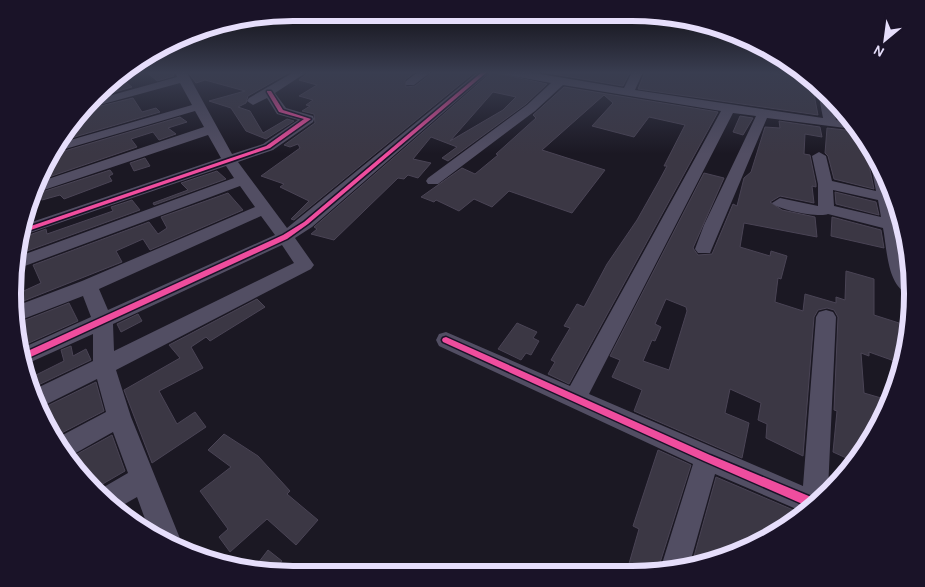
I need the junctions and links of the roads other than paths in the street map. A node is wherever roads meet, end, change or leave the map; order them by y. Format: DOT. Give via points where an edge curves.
graph roads {
  1 [pos="196,99"];
  2 [pos="274,99"];
  3 [pos="452,99"];
  4 [pos="537,99"];
  5 [pos="668,99"];
  6 [pos="826,103"];
  7 [pos="200,106"];
  8 [pos="729,109"];
  9 [pos="763,114"];
  10 [pos="830,123"];
  11 [pos="845,125"];
  12 [pos="212,129"];
  13 [pos="65,146"];
  14 [pos="819,156"];
  15 [pos="228,160"];
  16 [pos="243,180"];
  17 [pos="433,181"];
  18 [pos="825,184"];
  19 [pos="44,185"];
  20 [pos="882,186"];
  21 [pos="884,198"];
  22 [pos="780,203"];
  23 [pos="264,209"];
  24 [pos="826,209"];
  25 [pos="891,225"];
  26 [pos="29,228"];
  27 [pos="285,237"];
  28 [pos="704,249"];
  29 [pos="24,261"];
  30 [pos="903,281"];
  31 [pos="89,286"];
  32 [pos="22,312"];
  33 [pos="826,317"];
  34 [pos="103,322"];
  35 [pos="446,340"];
  36 [pos="28,355"];
  37 [pos="104,366"];
  38 [pos="42,397"];
  39 [pos="575,398"];
  40 [pos="119,417"];
  41 [pos="67,445"];
  42 [pos="707,458"];
  43 [pos="143,479"];
  44 [pos="815,494"];
  45 [pos="113,497"];
  46 [pos="807,501"];
  47 [pos="164,533"];
  48 [pos="676,562"];
  1 -- 7 [label="street"];
  2 -- 15 [label="street" via="281,111 308,119 268,147"];
  3 -- 27 [label="street" via="306,224"];
  4 -- 17 [label="street" via="531,108"];
  5 -- 8 [label="street"];
  6 -- 10 [label="street"];
  7 -- 12 [label="street"];
  7 -- 13 [label="street"];
  8 -- 9 [label="street"];
  8 -- 39 [label="street"];
  9 -- 10 [label="street"];
  9 -- 28 [label="street"];
  10 -- 11 [label="street"];
  12 -- 15 [label="street"];
  12 -- 19 [label="street"];
  14 -- 18 [label="street"];
  15 -- 16 [label="street"];
  15 -- 26 [label="street"];
  16 -- 23 [label="street"];
  16 -- 29 [label="street"];
  18 -- 21 [label="street"];
  18 -- 24 [label="street"];
  20 -- 21 [label="street"];
  21 -- 25 [label="street"];
  22 -- 24 [label="street" via="821,212"];
  23 -- 27 [label="street"];
  23 -- 31 [label="street"];
  24 -- 25 [label="street"];
  25 -- 30 [label="street"];
  27 -- 34 [label="street"];
  27 -- 37 [label="street" via="305,265"];
  31 -- 32 [label="street"];
  31 -- 34 [label="street"];
  33 -- 44 [label="street"];
  34 -- 36 [label="street"];
  34 -- 37 [label="street"];
  35 -- 39 [label="street"];
  37 -- 38 [label="street"];
  37 -- 40 [label="street"];
  39 -- 42 [label="street"];
  40 -- 41 [label="street"];
  40 -- 43 [label="street"];
  42 -- 46 [label="street"];
  42 -- 48 [label="street"];
  43 -- 45 [label="street"];
  43 -- 47 [label="street"];
}
